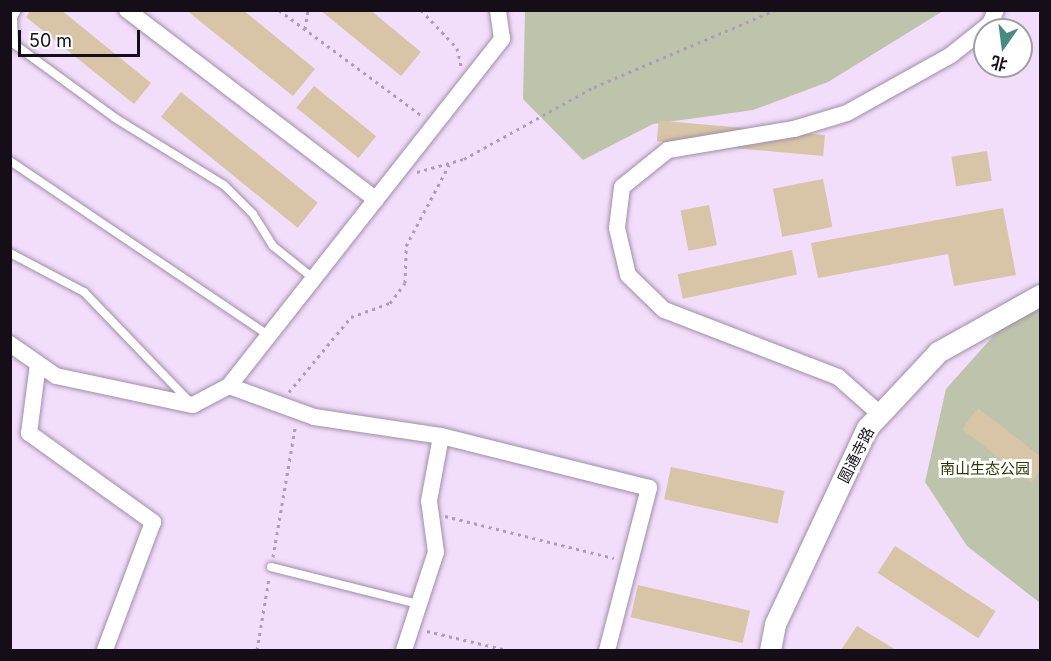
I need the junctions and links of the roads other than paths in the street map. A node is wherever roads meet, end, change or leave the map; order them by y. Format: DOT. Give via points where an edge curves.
graph roads {
  1 [pos="17,10"];
  2 [pos="127,10"];
  3 [pos="498,10"];
  4 [pos="996,10"];
  5 [pos="10,161"];
  6 [pos="376,200"];
  7 [pos="10,253"];
  8 [pos="314,279"];
  9 [pos="1041,295"];
  10 [pos="268,336"];
  11 [pos="10,344"];
  12 [pos="38,364"];
  13 [pos="229,386"];
  14 [pos="193,405"];
  15 [pos="880,414"];
  16 [pos="441,436"];
  17 [pos="271,567"];
  18 [pos="418,604"];
  19 [pos="105,651"];
  20 [pos="404,651"];
  21 [pos="607,651"];
  22 [pos="770,651"];
  1 -- 8 [label="lane" via="12,17 14,44 115,118 224,185 253,214 273,246"];
  2 -- 6 [label="street"];
  3 -- 6 [label="street" via="502,39"];
  4 -- 15 [label="street" via="990,24 951,55 847,113 794,129 668,150 622,187 617,228 628,274 664,310 838,377"];
  5 -- 10 [label="lane"];
  6 -- 8 [label="street"];
  7 -- 14 [label="lane" via="84,292"];
  8 -- 10 [label="street"];
  9 -- 15 [label="street, 圆通寺路" via="938,352"];
  10 -- 13 [label="street"];
  11 -- 12 [label="street"];
  12 -- 14 [label="street" via="56,376"];
  12 -- 19 [label="street" via="28,433 153,522"];
  13 -- 14 [label="street"];
  13 -- 16 [label="street" via="314,417"];
  15 -- 22 [label="street, 圆通寺路" via="867,428 775,624"];
  16 -- 18 [label="street" via="430,512 436,552"];
  16 -- 21 [label="street" via="649,488"];
  17 -- 18 [label="lane"];
  18 -- 20 [label="street"];
}
